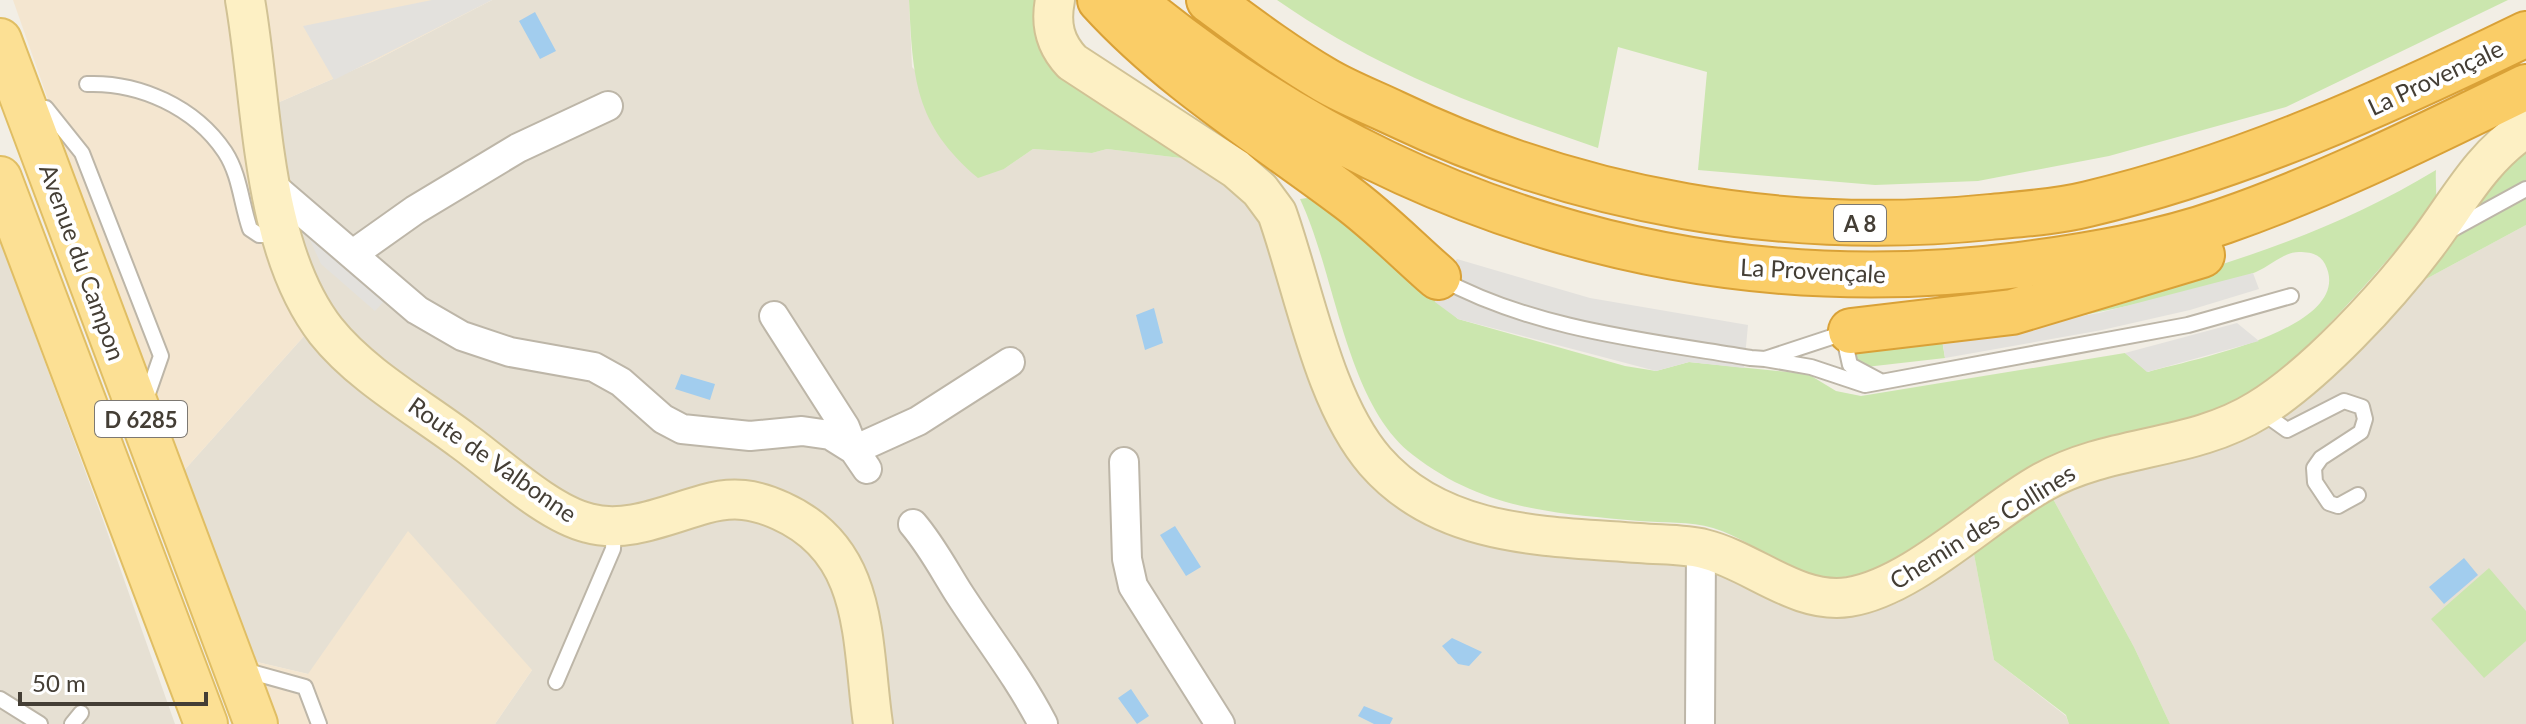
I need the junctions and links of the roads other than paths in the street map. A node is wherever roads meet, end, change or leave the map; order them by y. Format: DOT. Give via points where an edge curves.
graph roads {
  1 [pos="245,0"];
  2 [pos="1055,0"];
  3 [pos="1100,0"];
  4 [pos="1132,0"];
  5 [pos="1209,0"];
  6 [pos="2526,34"];
  7 [pos="0,40"];
  8 [pos="87,84"];
  9 [pos="2526,87"];
  10 [pos="608,106"];
  11 [pos="2526,128"];
  12 [pos="2403,147"];
  13 [pos="270,184"];
  14 [pos="4,188"];
  15 [pos="2526,189"];
  16 [pos="283,234"];
  17 [pos="2427,244"];
  18 [pos="353,254"];
  19 [pos="1438,277"];
  20 [pos="2291,296"];
  21 [pos="774,316"];
  22 [pos="1851,331"];
  23 [pos="1765,359"];
  24 [pos="1010,362"];
  25 [pos="1885,382"];
  26 [pos="2258,410"];
  27 [pos="860,459"];
  28 [pos="1124,462"];
  29 [pos="2358,495"];
  30 [pos="913,524"];
  31 [pos="614,526"];
  32 [pos="1701,548"];
  33 [pos="235,667"];
  34 [pos="556,682"];
  35 [pos="0,699"];
  36 [pos="40,724"];
  37 [pos="206,724"];
  38 [pos="256,724"];
  39 [pos="319,724"];
  40 [pos="873,724"];
  41 [pos="1043,724"];
  42 [pos="1220,724"];
  43 [pos="1700,724"];
  1 -- 13 [label="street, Route de Valbonne"];
  2 -- 32 [label="street, Chemin des Collines" via="1053,32 1072,62 1236,169 1277,213 1332,387 1353,429 1397,482 1419,498 1488,528"];
  3 -- 19 [label="highway" via="1179,75 1363,210"];
  4 -- 12 [label="highway, La Provençale / A 8" via="1188,47 1268,100 1430,185 1554,230 1746,269 1931,274 2084,257 2222,222"];
  5 -- 6 [label="highway, La Provençale / A 8" via="1327,81 1442,136 1643,200 1816,224 1937,223 2005,216 2083,205 2185,178 2292,142"];
  7 -- 33 [label="main road, Avenue du Campon / D 6285"];
  8 -- 16 [label="lane" via="127,85 195,119 225,152 250,229 259,235"];
  9 -- 12 [label="highway, La Provençale / A 8"];
  10 -- 18 [label="street" via="518,148"];
  11 -- 17 [label="street, Chemin des Collines" via="2474,175"];
  12 -- 22 [label="highway" via="2323,207 2221,249 2012,312"];
  13 -- 16 [label="street, Route de Valbonne"];
  13 -- 18 [label="street"];
  14 -- 37 [label="main road, Avenue du Campon / D 6285"];
  15 -- 17 [label="lane"];
  16 -- 31 [label="street, Route de Valbonne" via="309,306 343,348 557,509 586,523"];
  17 -- 26 [label="street, Chemin des Collines" via="2316,363"];
  18 -- 27 [label="street" via="437,324 510,352 594,367 621,382 671,425 750,436 776,431 830,435"];
  19 -- 23 [label="lane" via="1491,301 1576,325"];
  20 -- 25 [label="lane" via="2188,325"];
  21 -- 27 [label="street"];
  22 -- 23 [label="lane"];
  22 -- 25 [label="lane" via="1846,347 1850,365"];
  23 -- 25 [label="lane" via="1811,367 1849,382"];
  24 -- 27 [label="street"];
  26 -- 29 [label="lane" via="2287,430 2344,401 2362,407 2361,432 2314,468 2315,482 2329,503 2343,505"];
  26 -- 32 [label="street, Chemin des Collines" via="2216,431 2083,463 2043,482 1886,587 1864,594 1821,598"];
  28 -- 42 [label="street" via="1127,559 1133,586"];
  30 -- 41 [label="street" via="1012,667"];
  31 -- 34 [label="lane" via="613,549"];
  31 -- 40 [label="street, Route de Valbonne" via="729,498 765,503 817,531 841,559 855,595"];
  32 -- 43 [label="street"];
  33 -- 38 [label="main road, Avenue du Campon / D 6285"];
  33 -- 39 [label="lane" via="305,687"];
  35 -- 36 [label="lane"];
}
